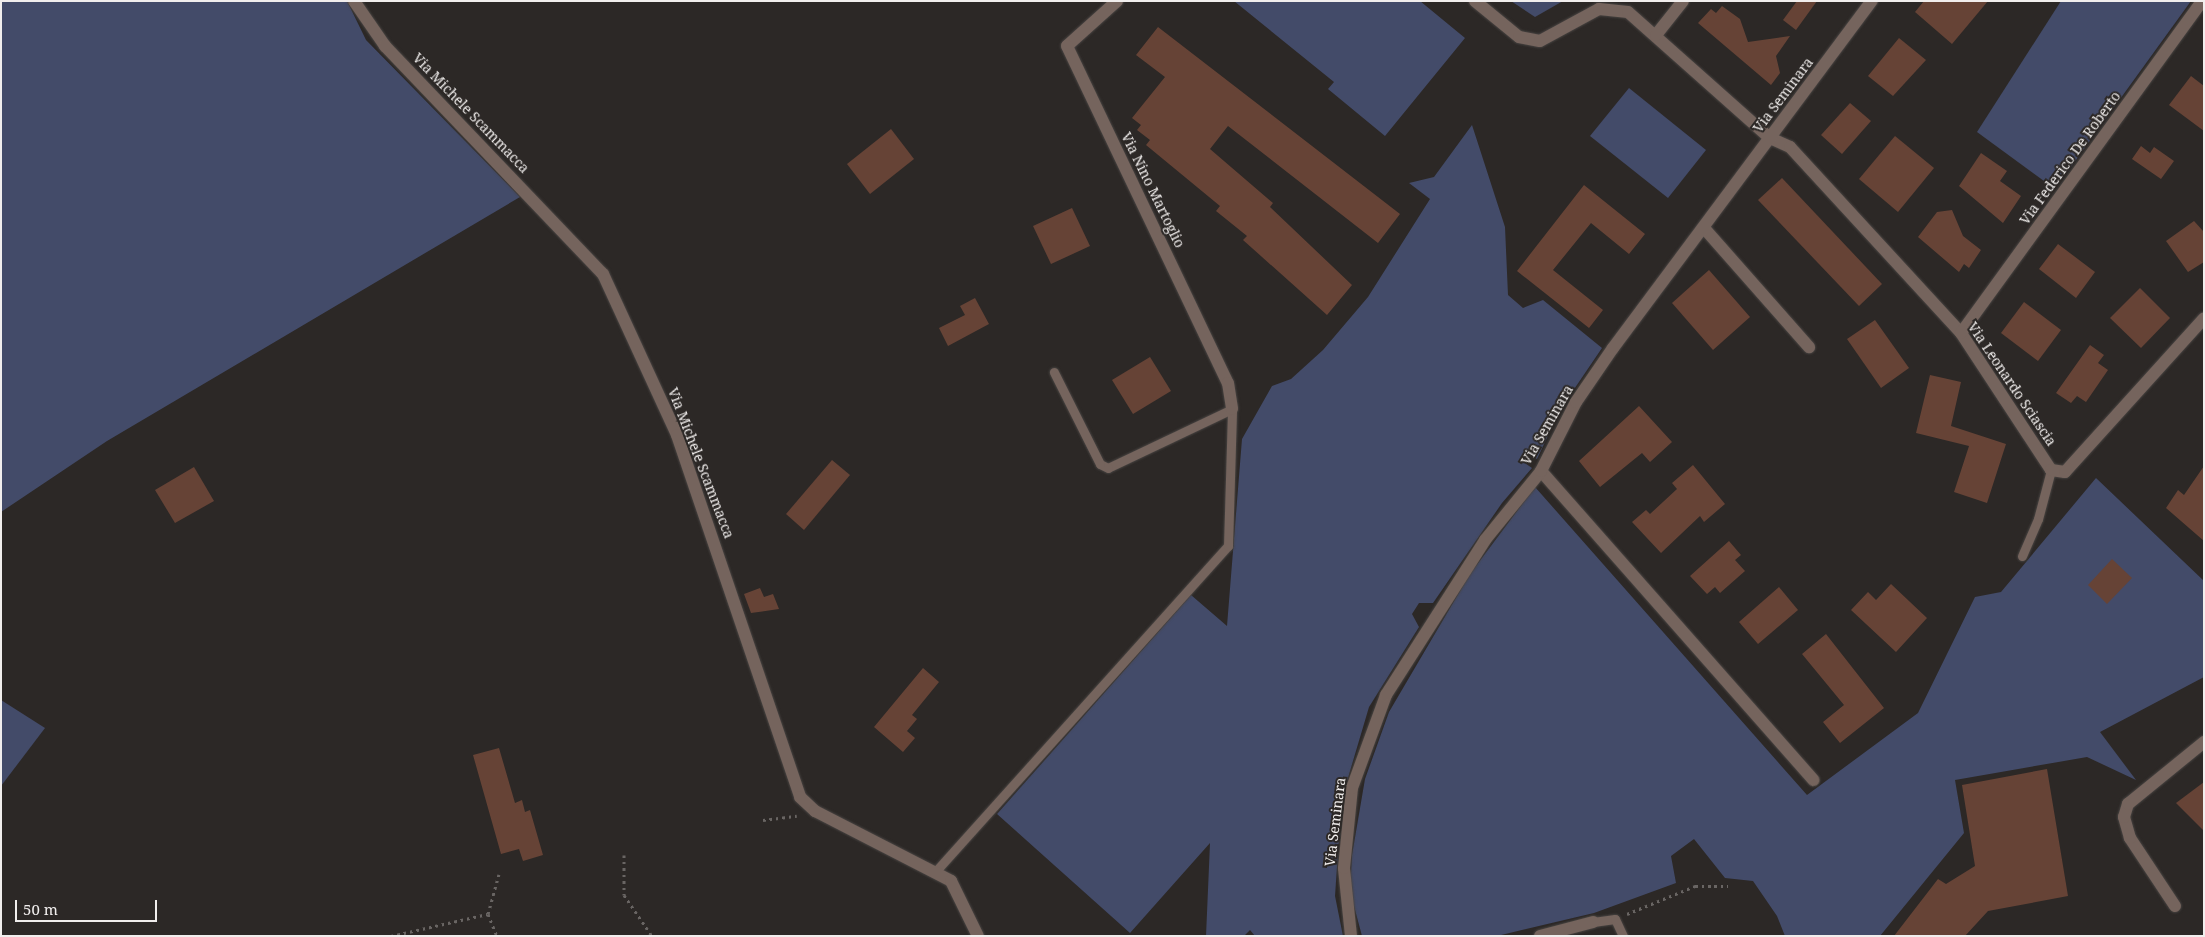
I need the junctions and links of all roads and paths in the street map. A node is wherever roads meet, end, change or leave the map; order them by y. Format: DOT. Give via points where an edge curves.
graph roads {
  1 [pos="354,1"];
  2 [pos="1117,1"];
  3 [pos="1475,1"];
  4 [pos="1683,1"];
  5 [pos="1872,1"];
  6 [pos="2202,1"];
  7 [pos="1656,35"];
  8 [pos="1770,138"];
  9 [pos="1704,228"];
  10 [pos="2204,318"];
  11 [pos="1961,333"];
  12 [pos="1809,347"];
  13 [pos="1054,372"];
  14 [pos="1232,410"];
  15 [pos="2050,470"];
  16 [pos="1541,471"];
  17 [pos="2022,556"];
  18 [pos="2204,742"];
  19 [pos="1813,780"];
  20 [pos="815,811"];
  21 [pos="763,820"];
  22 [pos="624,854"];
  23 [pos="936,871"];
  24 [pos="499,874"];
  25 [pos="1728,886"];
  26 [pos="2175,906"];
  27 [pos="488,914"];
  28 [pos="1615,919"];
  29 [pos="1593,922"];
  30 [pos="304,936"];
  31 [pos="314,936"];
  32 [pos="391,936"];
  33 [pos="497,936"];
  34 [pos="652,936"];
  35 [pos="978,936"];
  36 [pos="1351,936"];
  37 [pos="1540,936"];
  38 [pos="1623,936"];
  1 -- 20 [label="street, Via Michele Scammacca" via="385,46 603,274 677,435 793,778 800,797"];
  2 -- 14 [label="street, Via Nino Martoglio" via="1067,46 1228,383"];
  3 -- 7 [label="street, Via Leonardo Sciascia" via="1518,37 1540,41 1555,36 1586,14 1615,8 1628,12"];
  4 -- 7 [label="street"];
  5 -- 8 [label="street, Via Seminara"];
  6 -- 11 [label="street, Via Federico De Roberto"];
  7 -- 8 [label="street, Via Leonardo Sciascia"];
  8 -- 9 [label="street, Via Seminara"];
  8 -- 11 [label="street, Via Leonardo Sciascia" via="1790,147"];
  9 -- 12 [label="street"];
  9 -- 16 [label="street, Via Seminara" via="1587,386"];
  10 -- 15 [label="street" via="2066,472"];
  11 -- 15 [label="street, Via Leonardo Sciascia"];
  13 -- 14 [label="lane" via="1100,464 1108,468"];
  14 -- 23 [label="lane" via="1228,546"];
  15 -- 17 [label="lane" via="2038,519"];
  16 -- 19 [label="street"];
  16 -- 36 [label="street, Via Seminara" via="1485,540 1430,620 1386,695 1364,746 1352,788 1344,868"];
  18 -- 26 [label="street" via="2128,804 2124,817 2130,838"];
  20 -- 21 [label="path"];
  20 -- 23 [label="street, Via Michele Scammacca"];
  22 -- 34 [label="path" via="624,895"];
  23 -- 35 [label="street, Via Michele Scammacca" via="951,881"];
  24 -- 27 [label="path"];
  25 -- 28 [label="path" via="1695,886"];
  27 -- 32 [label="path"];
  27 -- 33 [label="path"];
  28 -- 29 [label="lane"];
  28 -- 38 [label="lane"];
  29 -- 37 [label="street"];
  30 -- 31 [label="path"];
}
